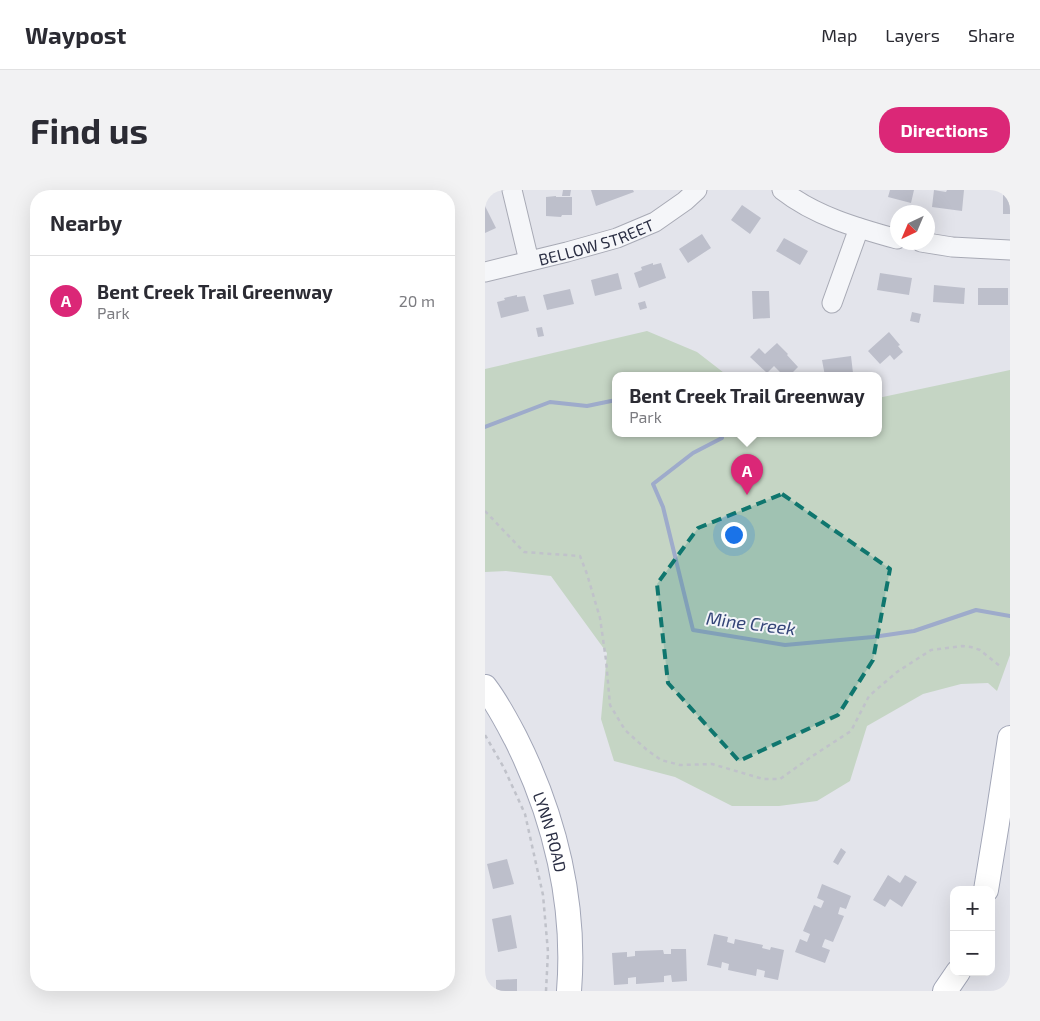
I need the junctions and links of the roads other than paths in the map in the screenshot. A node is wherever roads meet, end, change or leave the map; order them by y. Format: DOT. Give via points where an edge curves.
graph roads {
  1 [pos="512,190"];
  2 [pos="697,190"];
  3 [pos="782,190"];
  4 [pos="859,228"];
  5 [pos="890,237"];
  6 [pos="935,244"];
  7 [pos="1010,250"];
  8 [pos="529,261"];
  9 [pos="485,272"];
  10 [pos="832,304"];
  11 [pos="485,687"];
  12 [pos="1010,738"];
  13 [pos="987,886"];
  14 [pos="955,976"];
  15 [pos="569,991"];
  16 [pos="945,991"];
  1 -- 8 [label="street"];
  2 -- 8 [label="street, BELLOW STREET" via="655,222 617,238"];
  3 -- 4 [label="street" via="825,215"];
  4 -- 5 [label="street"];
  4 -- 10 [label="street"];
  6 -- 7 [label="street"];
  8 -- 9 [label="street, BELLOW STREET"];
  11 -- 15 [label="main road, LYNN ROAD" via="498,704 535,780 555,840 565,886 571,972"];
  12 -- 13 [label="main road"];
  14 -- 16 [label="main road"];
}
